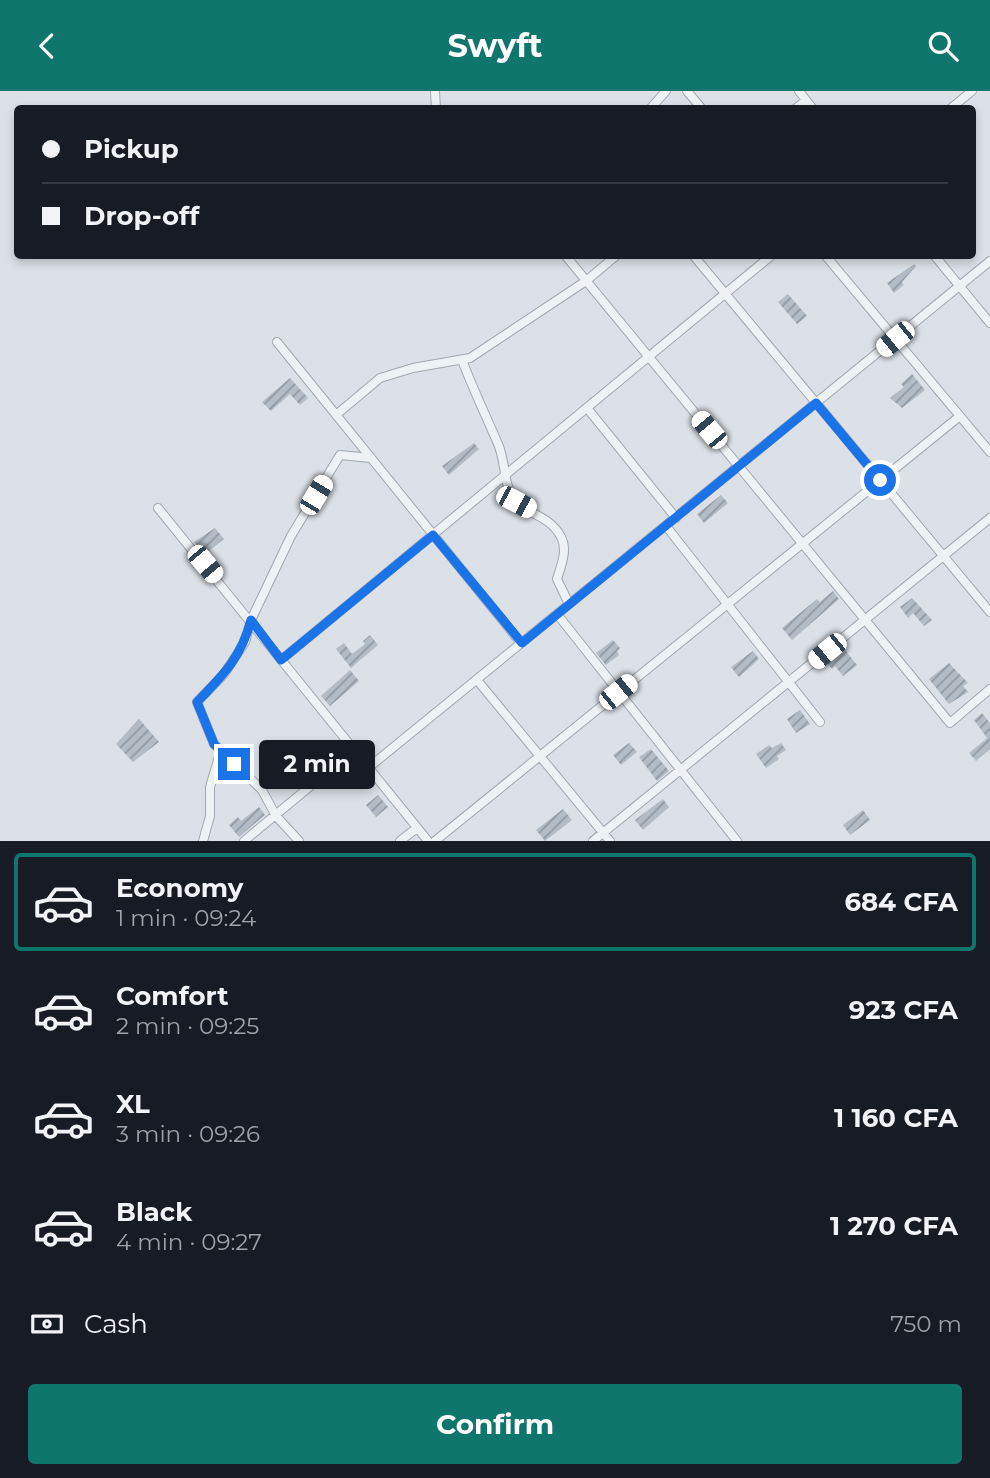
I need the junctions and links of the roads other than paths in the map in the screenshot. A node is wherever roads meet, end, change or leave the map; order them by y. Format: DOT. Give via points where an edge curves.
graph roads {
  1 [pos="666,91"];
  2 [pos="687,91"];
  3 [pos="799,91"];
  4 [pos="972,91"];
  5 [pos="806,100"];
  6 [pos="654,105"];
  7 [pos="699,105"];
  8 [pos="800,105"];
  9 [pos="810,105"];
  10 [pos="955,105"];
  11 [pos="568,259"];
  12 [pos="612,259"];
  13 [pos="696,259"];
  14 [pos="767,259"];
  15 [pos="828,259"];
  16 [pos="937,259"];
  17 [pos="990,261"];
  18 [pos="586,281"];
  19 [pos="960,286"];
  20 [pos="725,294"];
  21 [pos="990,323"];
  22 [pos="895,339"];
  23 [pos="277,342"];
  24 [pos="649,357"];
  25 [pos="462,360"];
  26 [pos="816,403"];
  27 [pos="586,408"];
  28 [pos="336,415"];
  29 [pos="960,416"];
  30 [pos="990,452"];
  31 [pos="371,458"];
  32 [pos="739,466"];
  33 [pos="505,475"];
  34 [pos="880,480"];
  35 [pos="158,508"];
  36 [pos="676,517"];
  37 [pos="990,517"];
  38 [pos="666,526"];
  39 [pos="433,535"];
  40 [pos="803,544"];
  41 [pos="943,556"];
  42 [pos="569,604"];
  43 [pos="727,604"];
  44 [pos="990,612"];
  45 [pos="557,614"];
  46 [pos="865,619"];
  47 [pos="251,620"];
  48 [pos="522,643"];
  49 [pos="281,660"];
  50 [pos="477,680"];
  51 [pos="789,682"];
  52 [pos="990,689"];
  53 [pos="618,692"];
  54 [pos="820,722"];
  55 [pos="221,750"];
  56 [pos="354,750"];
  57 [pos="540,756"];
  58 [pos="368,768"];
  59 [pos="680,770"];
  60 [pos="276,815"];
  61 [pos="417,828"];
  62 [pos="603,833"];
  63 [pos="203,841"];
  64 [pos="244,841"];
  65 [pos="299,841"];
  66 [pos="400,841"];
  67 [pos="428,841"];
  68 [pos="435,841"];
  69 [pos="593,841"];
  70 [pos="610,841"];
  71 [pos="737,841"];
  1 -- 6 [label="street"];
  2 -- 7 [label="street"];
  3 -- 5 [label="street"];
  4 -- 10 [label="street"];
  5 -- 8 [label="street"];
  5 -- 9 [label="street"];
  11 -- 18 [label="street"];
  12 -- 18 [label="street"];
  13 -- 20 [label="street"];
  14 -- 20 [label="street"];
  15 -- 22 [label="street"];
  16 -- 19 [label="street"];
  17 -- 19 [label="street"];
  18 -- 24 [label="street"];
  18 -- 25 [label="street"];
  19 -- 21 [label="street"];
  19 -- 22 [label="street"];
  20 -- 24 [label="street"];
  20 -- 26 [label="street"];
  22 -- 26 [label="street"];
  22 -- 29 [label="street"];
  23 -- 28 [label="street"];
  24 -- 27 [label="street"];
  24 -- 32 [label="street"];
  25 -- 28 [label="street" via="380,378"];
  25 -- 33 [label="street" via="499,446"];
  26 -- 32 [label="street"];
  26 -- 34 [label="street"];
  27 -- 33 [label="street"];
  27 -- 36 [label="street"];
  28 -- 31 [label="street"];
  29 -- 30 [label="street"];
  29 -- 34 [label="street"];
  31 -- 39 [label="street"];
  31 -- 47 [label="street" via="340,455 291,536"];
  32 -- 36 [label="street"];
  32 -- 40 [label="street"];
  33 -- 39 [label="street"];
  33 -- 42 [label="street" via="516,502 545,518 562,538 564,557 556,579"];
  34 -- 40 [label="street"];
  34 -- 41 [label="street"];
  35 -- 47 [label="street"];
  36 -- 38 [label="street"];
  37 -- 41 [label="street"];
  38 -- 42 [label="street"];
  38 -- 43 [label="street"];
  39 -- 48 [label="street"];
  39 -- 49 [label="street"];
  40 -- 43 [label="street"];
  40 -- 46 [label="street"];
  41 -- 44 [label="street"];
  41 -- 46 [label="street"];
  42 -- 45 [label="street"];
  43 -- 51 [label="street"];
  43 -- 53 [label="street"];
  45 -- 48 [label="street"];
  45 -- 53 [label="street"];
  46 -- 51 [label="street"];
  46 -- 52 [label="street" via="950,723"];
  47 -- 49 [label="street"];
  47 -- 55 [label="street" via="245,642 225,674 197,702 214,744"];
  48 -- 50 [label="street"];
  49 -- 56 [label="street"];
  50 -- 57 [label="street"];
  50 -- 58 [label="street"];
  51 -- 54 [label="street"];
  51 -- 59 [label="street"];
  53 -- 57 [label="street"];
  53 -- 59 [label="street"];
  55 -- 60 [label="street" via="262,790"];
  55 -- 63 [label="street" via="210,787 210,816"];
  56 -- 58 [label="street"];
  56 -- 60 [label="street"];
  57 -- 62 [label="street"];
  57 -- 68 [label="street"];
  58 -- 61 [label="street"];
  59 -- 62 [label="street"];
  59 -- 71 [label="street"];
  60 -- 64 [label="street"];
  60 -- 65 [label="street"];
  61 -- 66 [label="street"];
  61 -- 67 [label="street"];
  62 -- 69 [label="street"];
  62 -- 70 [label="street"];
}
